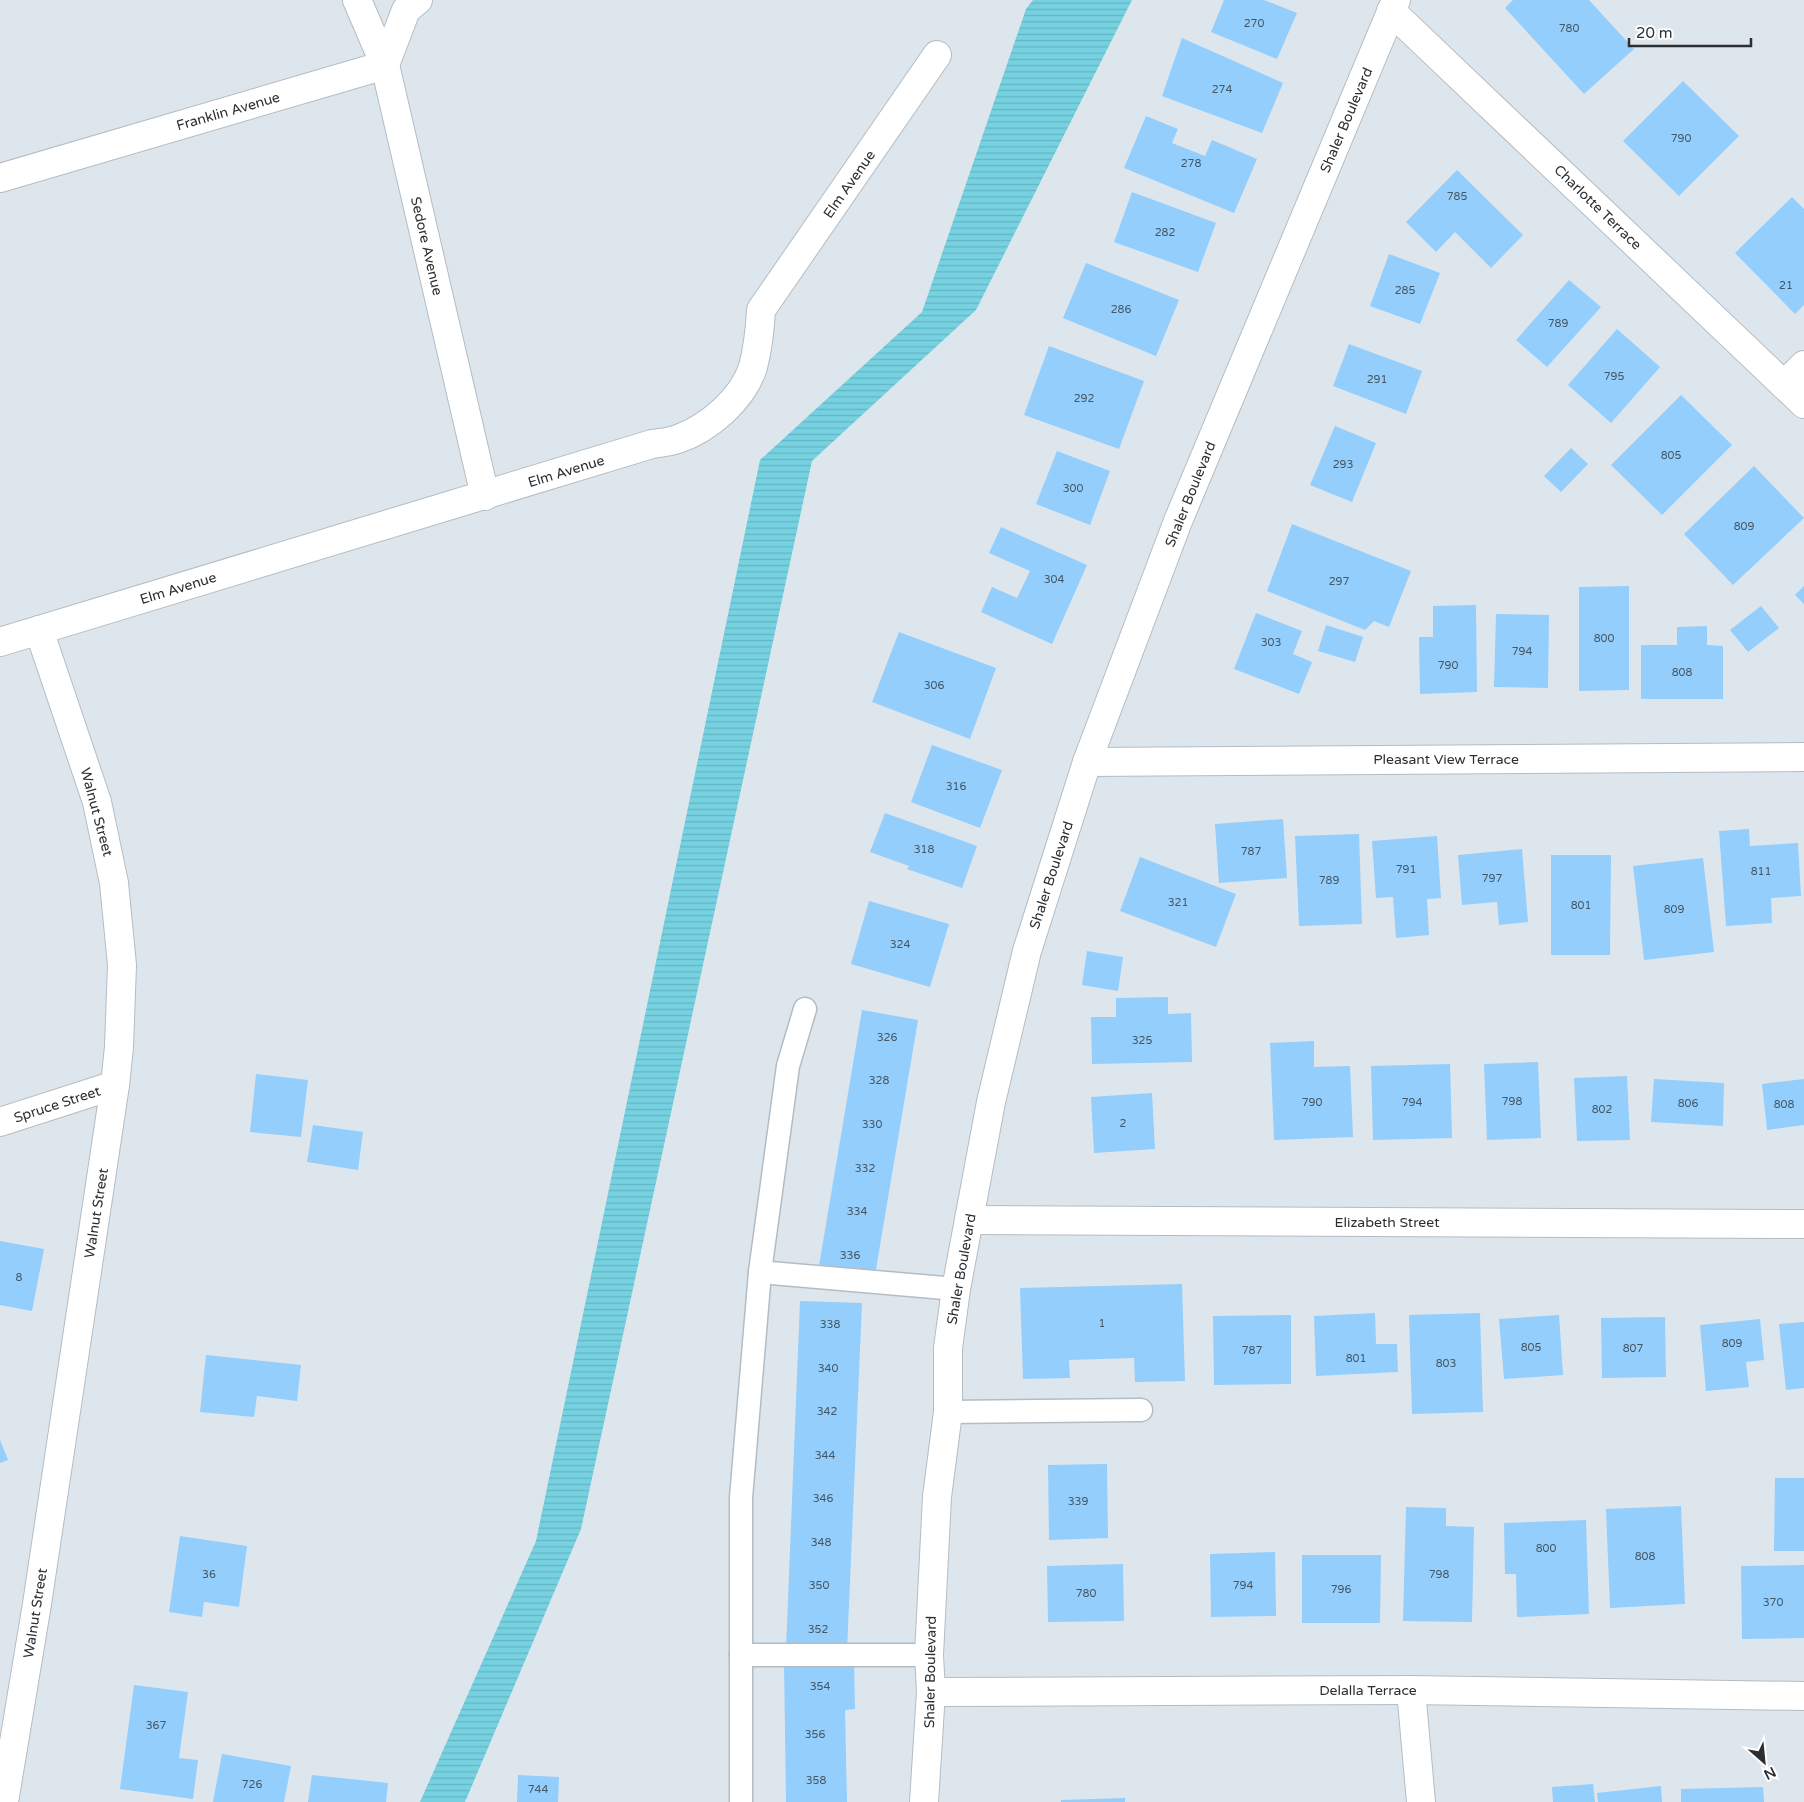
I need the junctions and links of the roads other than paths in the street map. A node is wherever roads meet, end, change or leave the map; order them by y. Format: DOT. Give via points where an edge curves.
graph roads {
  1 [pos="357,0"];
  2 [pos="418,0"];
  3 [pos="1394,6"];
  4 [pos="937,55"];
  5 [pos="385,65"];
  6 [pos="0,178"];
  7 [pos="1804,365"];
  8 [pos="1784,385"];
  9 [pos="1804,404"];
  10 [pos="485,496"];
  11 [pos="39,630"];
  12 [pos="0,642"];
  13 [pos="1804,757"];
  14 [pos="1087,762"];
  15 [pos="806,1009"];
  16 [pos="115,1085"];
  17 [pos="0,1122"];
  18 [pos="970,1220"];
  19 [pos="1804,1224"];
  20 [pos="760,1272"];
  21 [pos="956,1289"];
  22 [pos="1141,1410"];
  23 [pos="948,1412"];
  24 [pos="741,1655"];
  25 [pos="929,1655"];
  26 [pos="1411,1690"];
  27 [pos="931,1692"];
  28 [pos="1804,1696"];
  29 [pos="4,1802"];
  30 [pos="741,1802"];
  31 [pos="924,1802"];
  32 [pos="1421,1802"];
  1 -- 5 [label="street, Sedore Avenue"];
  2 -- 5 [label="street" via="406,10"];
  3 -- 8 [label="street, Charlotte Terrace"];
  3 -- 14 [label="street, Shaler Boulevard" via="1178,521"];
  4 -- 10 [label="street, Elm Avenue" via="762,310 752,369 737,396 711,423 677,440 652,444"];
  5 -- 6 [label="street, Franklin Avenue"];
  5 -- 10 [label="street, Sedore Avenue"];
  7 -- 8 [label="street"];
  8 -- 9 [label="street, Charlotte Terrace"];
  10 -- 11 [label="street, Elm Avenue"];
  11 -- 12 [label="street, Elm Avenue"];
  11 -- 16 [label="street, Walnut Street" via="97,802 114,883 122,965"];
  13 -- 14 [label="street, Pleasant View Terrace"];
  14 -- 18 [label="street, Shaler Boulevard" via="1027,952 991,1102"];
  15 -- 20 [label="lane" via="788,1066"];
  16 -- 17 [label="street, Spruce Street"];
  16 -- 29 [label="street, Walnut Street"];
  18 -- 19 [label="street, Elizabeth Street"];
  18 -- 21 [label="street, Shaler Boulevard"];
  20 -- 21 [label="lane"];
  20 -- 24 [label="lane" via="741,1498"];
  21 -- 23 [label="street, Shaler Boulevard" via="948,1348"];
  22 -- 23 [label="lane"];
  23 -- 25 [label="street, Shaler Boulevard" via="937,1497"];
  24 -- 25 [label="lane"];
  24 -- 30 [label="lane"];
  25 -- 27 [label="street, Shaler Boulevard"];
  26 -- 27 [label="street, Delalla Terrace"];
  26 -- 28 [label="street, Delalla Terrace"];
  26 -- 32 [label="street"];
  27 -- 31 [label="street, Shaler Boulevard"];
}
